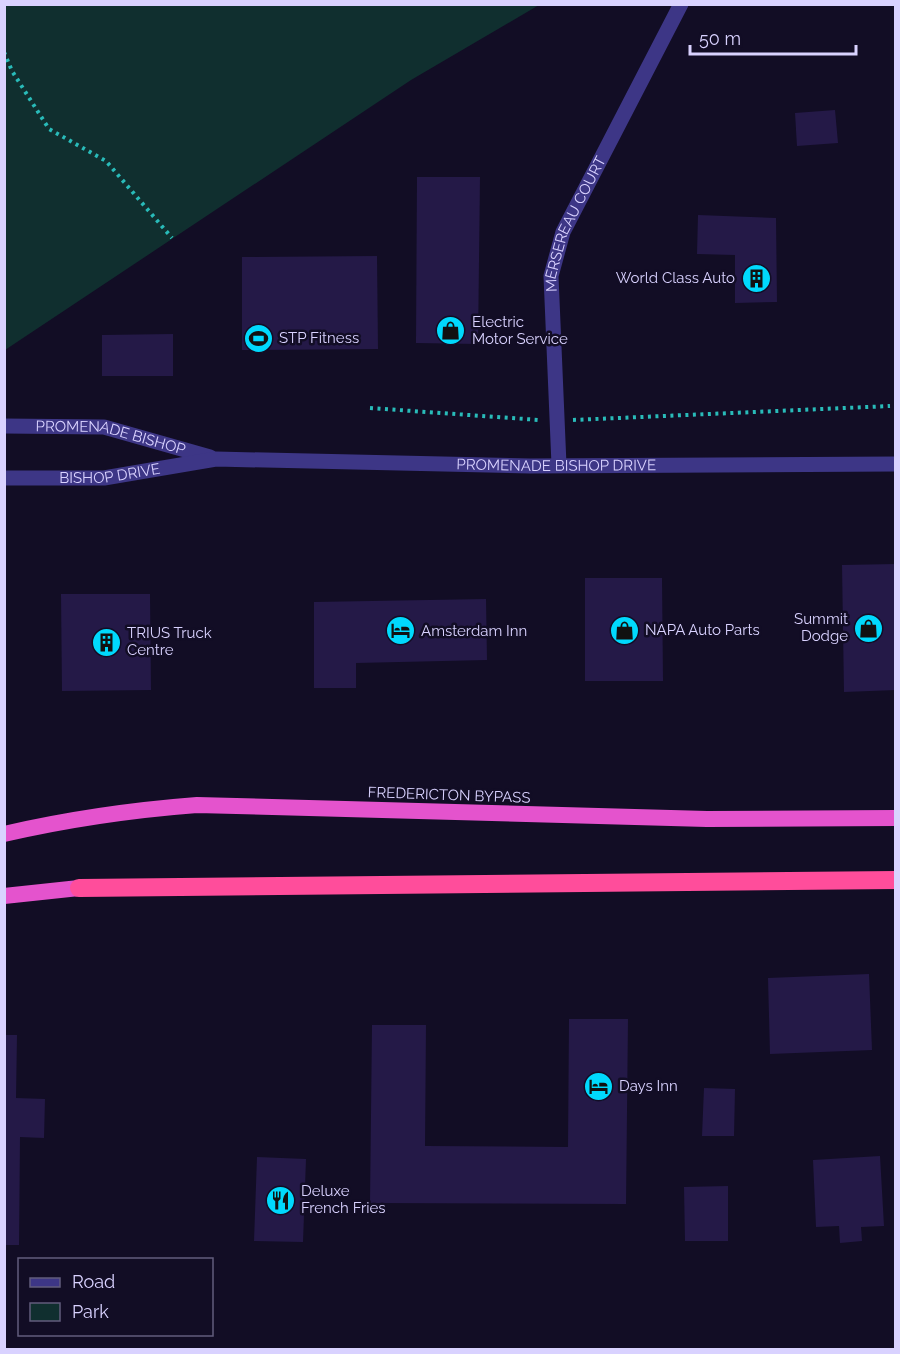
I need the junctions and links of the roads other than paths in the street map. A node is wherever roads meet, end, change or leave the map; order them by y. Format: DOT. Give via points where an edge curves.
graph roads {
  1 [pos="681,4"];
  2 [pos="4,426"];
  3 [pos="216,459"];
  4 [pos="896,464"];
  5 [pos="559,465"];
  6 [pos="4,478"];
  7 [pos="896,818"];
  8 [pos="4,834"];
  9 [pos="896,880"];
  10 [pos="79,888"];
  11 [pos="4,896"];
  1 -- 5 [label="street, MERSEREAU COURT" via="555,255 551,276"];
  2 -- 3 [label="street, PROMENADE BISHOP" via="104,427"];
  3 -- 5 [label="street, PROMENADE BISHOP DRIVE"];
  3 -- 6 [label="street, BISHOP DRIVE" via="104,478"];
  4 -- 5 [label="street, PROMENADE BISHOP DRIVE"];
  7 -- 8 [label="highway, FREDERICTON BYPASS" via="673,819 197,805 64,820"];
  9 -- 10 [label="highway"];
  10 -- 11 [label="highway"];
}
